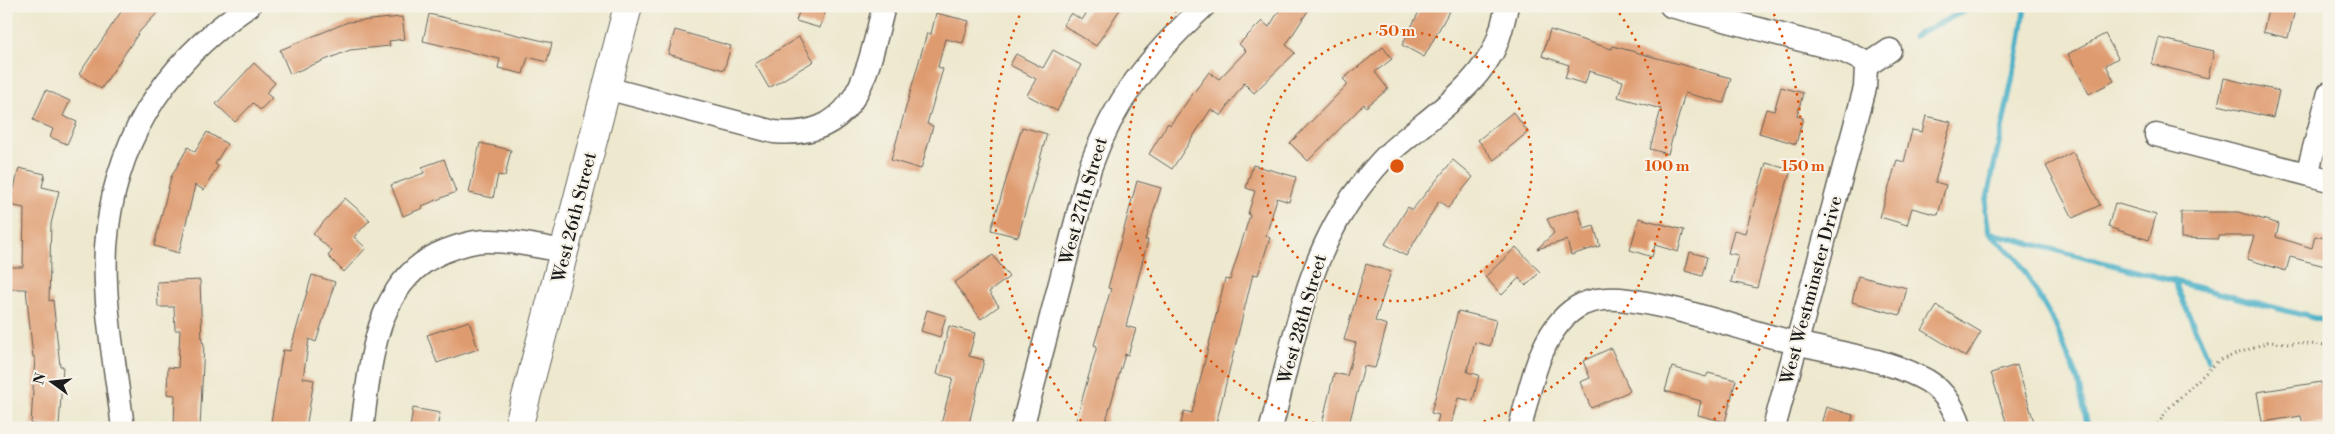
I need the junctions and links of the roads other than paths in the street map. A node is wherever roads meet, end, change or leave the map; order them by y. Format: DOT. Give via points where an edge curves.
graph roads {
  1 [pos="249,6"];
  2 [pos="628,6"];
  3 [pos="884,6"];
  4 [pos="1204,6"];
  5 [pos="1507,6"];
  6 [pos="1672,6"];
  7 [pos="1890,50"];
  8 [pos="1866,66"];
  9 [pos="606,88"];
  10 [pos="2329,93"];
  11 [pos="2156,135"];
  12 [pos="2306,174"];
  13 [pos="2329,180"];
  14 [pos="565,251"];
  15 [pos="1796,343"];
  16 [pos="123,428"];
  17 [pos="362,428"];
  18 [pos="518,428"];
  19 [pos="1022,428"];
  20 [pos="1271,428"];
  21 [pos="1520,428"];
  22 [pos="1774,428"];
  23 [pos="1961,428"];
  1 -- 16 [label="street" via="221,25 164,83 143,115 118,175 106,248 110,326"];
  2 -- 9 [label="main road, West 26th Street"];
  3 -- 9 [label="street" via="860,88 844,112 810,131 793,134 774,132"];
  4 -- 19 [label="street, West 27th Street" via="1151,59 1102,134 1090,168"];
  5 -- 20 [label="street, West 28th Street" via="1501,31 1485,64 1447,105 1388,154 1359,188 1337,222 1314,269"];
  6 -- 8 [label="street" via="1843,50 1862,60"];
  7 -- 8 [label="street"];
  8 -- 15 [label="street, West Westminster Drive" via="1865,88"];
  9 -- 14 [label="main road, West 26th Street"];
  10 -- 12 [label="street"];
  11 -- 12 [label="street"];
  12 -- 13 [label="street"];
  14 -- 17 [label="street" via="513,242 484,241 440,253 408,274 394,293 376,335"];
  14 -- 18 [label="main road, West 26th Street"];
  15 -- 21 [label="street" via="1644,302 1598,299 1571,313 1544,346"];
  15 -- 22 [label="street, West Westminster Drive"];
  15 -- 23 [label="street" via="1882,363 1920,377 1934,386 1955,408"];
}
